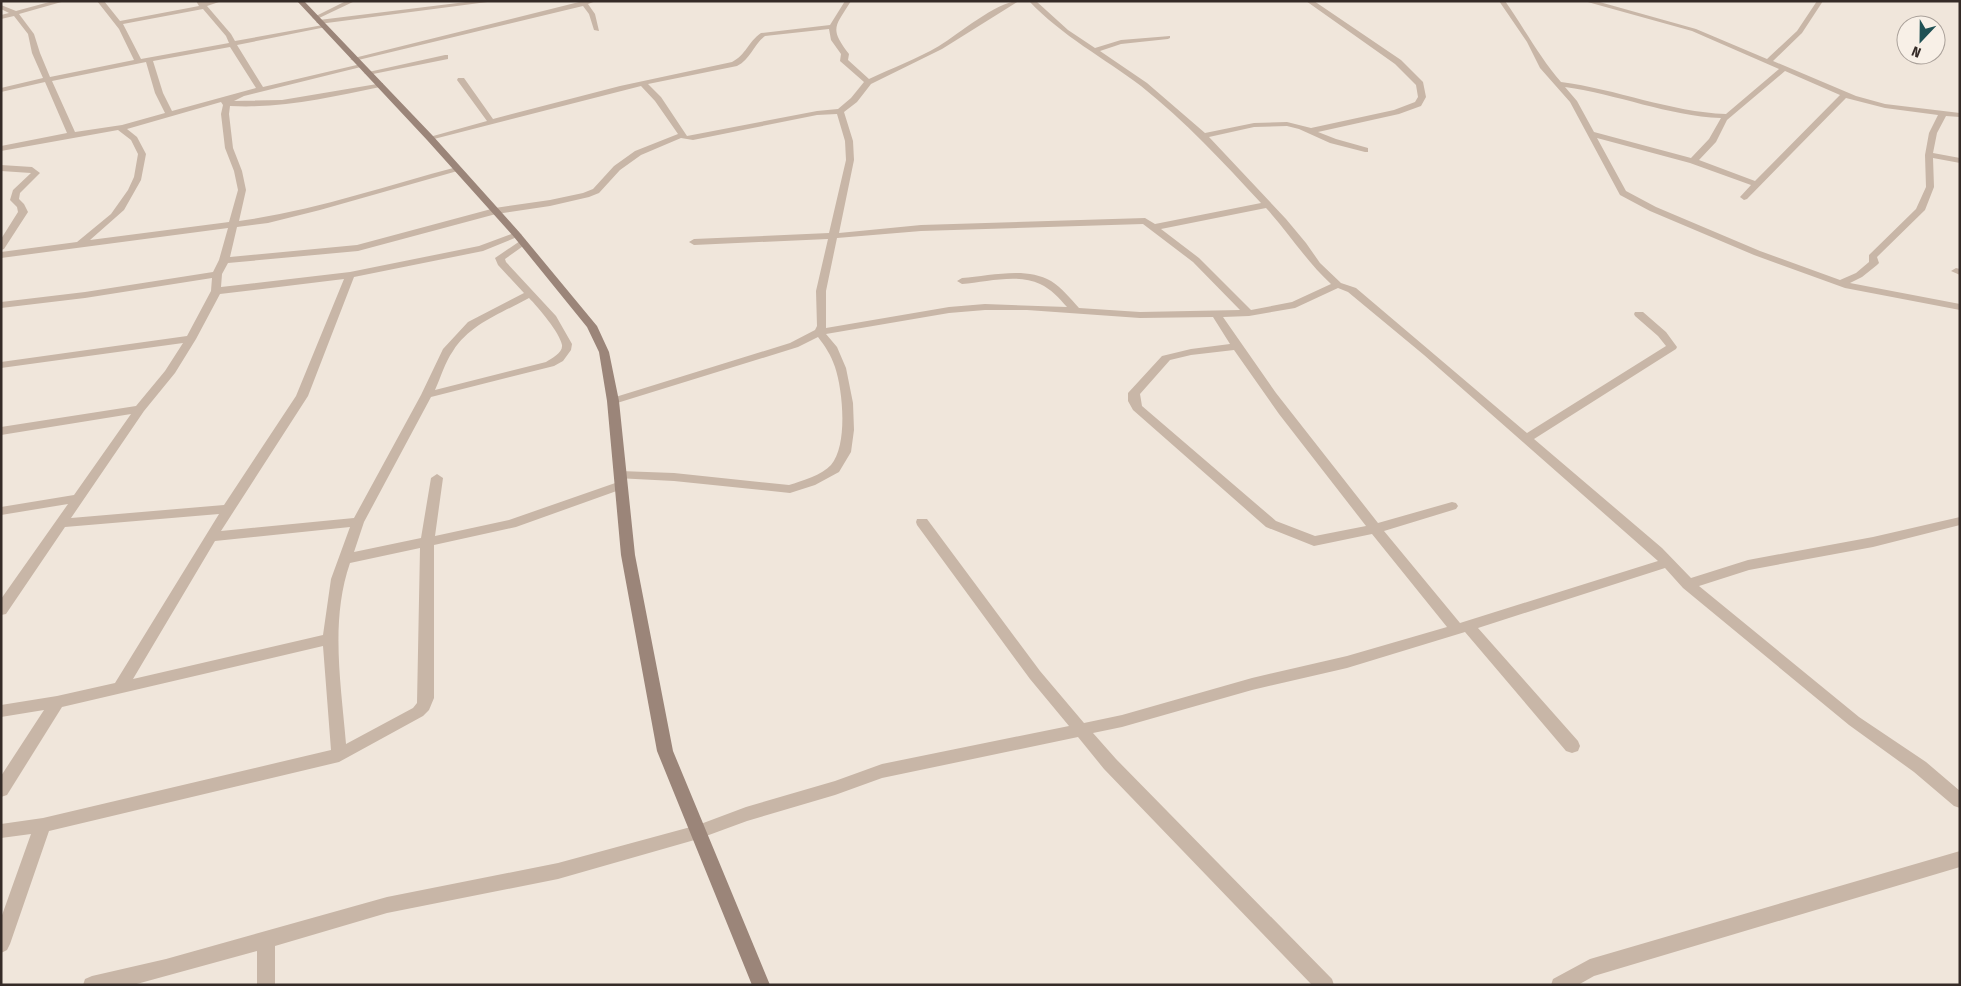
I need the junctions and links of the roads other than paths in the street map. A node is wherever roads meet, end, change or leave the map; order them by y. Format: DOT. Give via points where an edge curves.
graph roads {
  1 [pos="62,1"];
  2 [pos="100,1"];
  3 [pos="219,1"];
  4 [pos="300,1"];
  5 [pos="352,1"];
  6 [pos="492,1"];
  7 [pos="593,1"];
  8 [pos="848,1"];
  9 [pos="1016,1"];
  10 [pos="1032,1"];
  11 [pos="1308,1"];
  12 [pos="1502,1"];
  13 [pos="1587,1"];
  14 [pos="1820,1"];
  15 [pos="201,4"];
  16 [pos="584,4"];
  17 [pos="1,7"];
  18 [pos="15,13"];
  19 [pos="1,17"];
  20 [pos="319,22"];
  21 [pos="119,23"];
  22 [pos="833,27"];
  23 [pos="597,30"];
  24 [pos="1168,37"];
  25 [pos="234,45"];
  26 [pos="1095,51"];
  27 [pos="445,57"];
  28 [pos="149,59"];
  29 [pos="138,61"];
  30 [pos="1768,62"];
  31 [pos="361,66"];
  32 [pos="1783,69"];
  33 [pos="47,79"];
  34 [pos="461,80"];
  35 [pos="868,82"];
  36 [pos="643,83"];
  37 [pos="1558,84"];
  38 [pos="380,85"];
  39 [pos="1,90"];
  40 [pos="261,90"];
  41 [pos="1845,95"];
  42 [pos="237,96"];
  43 [pos="216,102"];
  44 [pos="227,104"];
  45 [pos="840,111"];
  46 [pos="1942,113"];
  47 [pos="169,114"];
  48 [pos="1960,115"];
  49 [pos="1727,116"];
  50 [pos="491,121"];
  51 [pos="122,127"];
  52 [pos="1310,131"];
  53 [pos="1592,134"];
  54 [pos="72,135"];
  55 [pos="682,135"];
  56 [pos="1203,136"];
  57 [pos="430,138"];
  58 [pos="1,149"];
  59 [pos="1365,150"];
  60 [pos="1929,155"];
  61 [pos="1693,160"];
  62 [pos="1960,161"];
  63 [pos="1,168"];
  64 [pos="458,170"];
  65 [pos="1756,184"];
  66 [pos="1744,196"];
  67 [pos="1268,205"];
  68 [pos="495,211"];
  69 [pos="232,225"];
  70 [pos="1156,227"];
  71 [pos="834,236"];
  72 [pos="520,238"];
  73 [pos="694,242"];
  74 [pos="79,244"];
  75 [pos="1,246"];
  76 [pos="1,255"];
  77 [pos="224,260"];
  78 [pos="218,274"];
  79 [pos="350,275"];
  80 [pos="962,281"];
  81 [pos="1841,283"];
  82 [pos="1337,285"];
  83 [pos="216,291"];
  84 [pos="530,294"];
  85 [pos="1,304"];
  86 [pos="1960,306"];
  87 [pos="1076,310"];
  88 [pos="1249,313"];
  89 [pos="1216,314"];
  90 [pos="1639,314"];
  91 [pos="819,332"];
  92 [pos="191,339"];
  93 [pos="1235,347"];
  94 [pos="1,364"];
  95 [pos="427,395"];
  96 [pos="613,401"];
  97 [pos="140,409"];
  98 [pos="1,431"];
  99 [pos="1527,438"];
  100 [pos="438,478"];
  101 [pos="620,480"];
  102 [pos="79,498"];
  103 [pos="1452,506"];
  104 [pos="228,509"];
  105 [pos="1,511"];
  106 [pos="1960,521"];
  107 [pos="62,522"];
  108 [pos="358,522"];
  109 [pos="922,522"];
  110 [pos="1374,528"];
  111 [pos="211,537"];
  112 [pos="427,543"];
  113 [pos="345,559"];
  114 [pos="1666,564"];
  115 [pos="1688,584"];
  116 [pos="4,604"];
  117 [pos="1463,628"];
  118 [pos="330,639"];
  119 [pos="121,686"];
  120 [pos="57,702"];
  121 [pos="1,711"];
  122 [pos="1082,730"];
  123 [pos="1572,746"];
  124 [pos="339,755"];
  125 [pos="1,790"];
  126 [pos="1960,800"];
  127 [pos="44,825"];
  128 [pos="1,831"];
  129 [pos="698,832"];
  130 [pos="1960,858"];
  131 [pos="266,940"];
  132 [pos="1,944"];
  133 [pos="92,985"];
  134 [pos="266,985"];
  135 [pos="761,985"];
  136 [pos="1325,985"];
  137 [pos="1560,985"];
  1 -- 18 [label="street"];
  2 -- 21 [label="street"];
  3 -- 15 [label="street"];
  4 -- 20 [label="main road"];
  5 -- 20 [label="street"];
  6 -- 20 [label="street"];
  7 -- 16 [label="street"];
  8 -- 22 [label="street"];
  9 -- 35 [label="street" via="940,48"];
  10 -- 26 [label="street"];
  11 -- 52 [label="street" via="1398,62 1420,84 1422,97 1418,104 1396,112"];
  12 -- 37 [label="street"];
  13 -- 30 [label="street" via="1676,24"];
  14 -- 30 [label="street" via="1800,32"];
  15 -- 21 [label="street"];
  15 -- 25 [label="street"];
  16 -- 23 [label="street" via="592,14"];
  16 -- 31 [label="street"];
  17 -- 18 [label="street"];
  18 -- 19 [label="street"];
  18 -- 33 [label="street" via="31,34"];
  20 -- 25 [label="street"];
  20 -- 31 [label="main road"];
  21 -- 29 [label="street"];
  22 -- 35 [label="street" via="834,40 844,54 844,61"];
  22 -- 36 [label="street" via="763,34 743,60"];
  24 -- 26 [label="street" via="1123,42"];
  25 -- 28 [label="street"];
  25 -- 40 [label="street"];
  26 -- 56 [label="street" via="1144,85"];
  27 -- 31 [label="street"];
  28 -- 29 [label="street"];
  28 -- 47 [label="street"];
  29 -- 33 [label="street"];
  30 -- 32 [label="street"];
  31 -- 38 [label="main road"];
  31 -- 40 [label="street"];
  32 -- 41 [label="street"];
  32 -- 49 [label="street"];
  33 -- 39 [label="street"];
  33 -- 54 [label="street"];
  34 -- 50 [label="street"];
  35 -- 45 [label="street"];
  36 -- 50 [label="street"];
  36 -- 55 [label="street"];
  37 -- 49 [label="street" via="1590,88 1700,116"];
  37 -- 53 [label="street" via="1573,101"];
  38 -- 44 [label="street" via="258,105"];
  38 -- 57 [label="main road"];
  40 -- 42 [label="street"];
  41 -- 46 [label="street" via="1885,106"];
  41 -- 65 [label="street"];
  42 -- 43 [label="street"];
  42 -- 44 [label="street"];
  43 -- 44 [label="street"];
  43 -- 47 [label="street"];
  44 -- 69 [label="street" via="229,148 242,190"];
  45 -- 55 [label="street" via="693,138"];
  45 -- 71 [label="street" via="843,128 852,144"];
  46 -- 48 [label="street"];
  46 -- 60 [label="street" via="1932,133"];
  47 -- 51 [label="street"];
  49 -- 61 [label="street" via="1713,140"];
  50 -- 57 [label="street"];
  51 -- 54 [label="street"];
  51 -- 74 [label="street" via="142,154 138,178 117,215"];
  52 -- 56 [label="street" via="1295,125 1266,123"];
  52 -- 59 [label="street"];
  53 -- 61 [label="street"];
  53 -- 81 [label="street" via="1622,193 1757,253"];
  54 -- 58 [label="street"];
  55 -- 68 [label="street" via="638,153 617,168 596,191 550,203"];
  56 -- 67 [label="street"];
  57 -- 64 [label="main road"];
  60 -- 62 [label="street"];
  60 -- 81 [label="street" via="1930,188 1920,210 1872,257 1874,263"];
  61 -- 65 [label="street"];
  63 -- 75 [label="street" via="36,173 16,192 14,200 23,212"];
  64 -- 68 [label="main road"];
  64 -- 69 [label="street" via="317,208"];
  65 -- 66 [label="street"];
  67 -- 70 [label="street" via="1249,206"];
  67 -- 82 [label="street" via="1316,265"];
  68 -- 72 [label="main road"];
  68 -- 77 [label="street" via="358,248"];
  69 -- 74 [label="street"];
  69 -- 77 [label="street"];
  70 -- 71 [label="street" via="1145,220 1135,220 921,228"];
  70 -- 88 [label="street" via="1196,260"];
  71 -- 73 [label="street"];
  71 -- 91 [label="street" via="821,291 822,326"];
  72 -- 79 [label="street"];
  72 -- 84 [label="street" via="500,258"];
  72 -- 96 [label="main road" via="592,326 604,352"];
  74 -- 76 [label="street"];
  77 -- 78 [label="street"];
  78 -- 83 [label="street"];
  78 -- 85 [label="street"];
  79 -- 83 [label="street"];
  79 -- 104 [label="street" via="302,396"];
  80 -- 87 [label="street" via="1037,279 1062,295"];
  81 -- 86 [label="street"];
  82 -- 88 [label="street" via="1295,305"];
  82 -- 99 [label="street" via="1346,286 1366,301"];
  83 -- 92 [label="street"];
  84 -- 95 [label="street" via="472,324 457,338"];
  84 -- 95 [label="street" via="552,318 566,344 566,350 559,359"];
  87 -- 89 [label="street" via="1140,315"];
  87 -- 91 [label="street" via="1027,307 949,310"];
  88 -- 89 [label="street"];
  89 -- 93 [label="street"];
  90 -- 99 [label="street" via="1672,347"];
  91 -- 96 [label="street" via="794,345"];
  91 -- 101 [label="street" via="832,347 841,368 847,404 845,452 836,469 790,489 674,477"];
  92 -- 94 [label="street"];
  92 -- 97 [label="street"];
  93 -- 110 [label="street"];
  93 -- 110 [label="street" via="1166,358 1134,393 1137,408 1272,524 1314,541"];
  95 -- 108 [label="street"];
  96 -- 101 [label="main road"];
  97 -- 98 [label="street"];
  97 -- 102 [label="street"];
  99 -- 114 [label="street" via="1657,551"];
  100 -- 112 [label="street"];
  101 -- 112 [label="street" via="511,524"];
  101 -- 129 [label="main road" via="628,555 665,751"];
  102 -- 105 [label="street"];
  102 -- 107 [label="street"];
  103 -- 110 [label="street"];
  104 -- 107 [label="street"];
  104 -- 111 [label="street"];
  106 -- 115 [label="street" via="1873,542 1748,565"];
  107 -- 116 [label="street"];
  108 -- 111 [label="street"];
  108 -- 113 [label="street"];
  109 -- 122 [label="street" via="1035,675"];
  110 -- 117 [label="street"];
  111 -- 119 [label="street"];
  112 -- 113 [label="street"];
  112 -- 124 [label="street" via="424,706"];
  113 -- 118 [label="street" via="338,579"];
  114 -- 115 [label="street"];
  114 -- 117 [label="street"];
  115 -- 126 [label="street" via="1840,709"];
  117 -- 122 [label="street" via="1347,662"];
  117 -- 123 [label="street" via="1524,689"];
  118 -- 119 [label="street"];
  118 -- 124 [label="street"];
  119 -- 120 [label="street"];
  120 -- 121 [label="street"];
  120 -- 125 [label="street"];
  122 -- 129 [label="street" via="882,771"];
  122 -- 136 [label="street" via="1110,764"];
  124 -- 127 [label="street"];
  127 -- 128 [label="street"];
  127 -- 132 [label="street"];
  129 -- 131 [label="street" via="558,871 387,905"];
  129 -- 135 [label="main road"];
  130 -- 137 [label="street" via="1590,968"];
  131 -- 133 [label="street"];
  131 -- 134 [label="street"];
}
